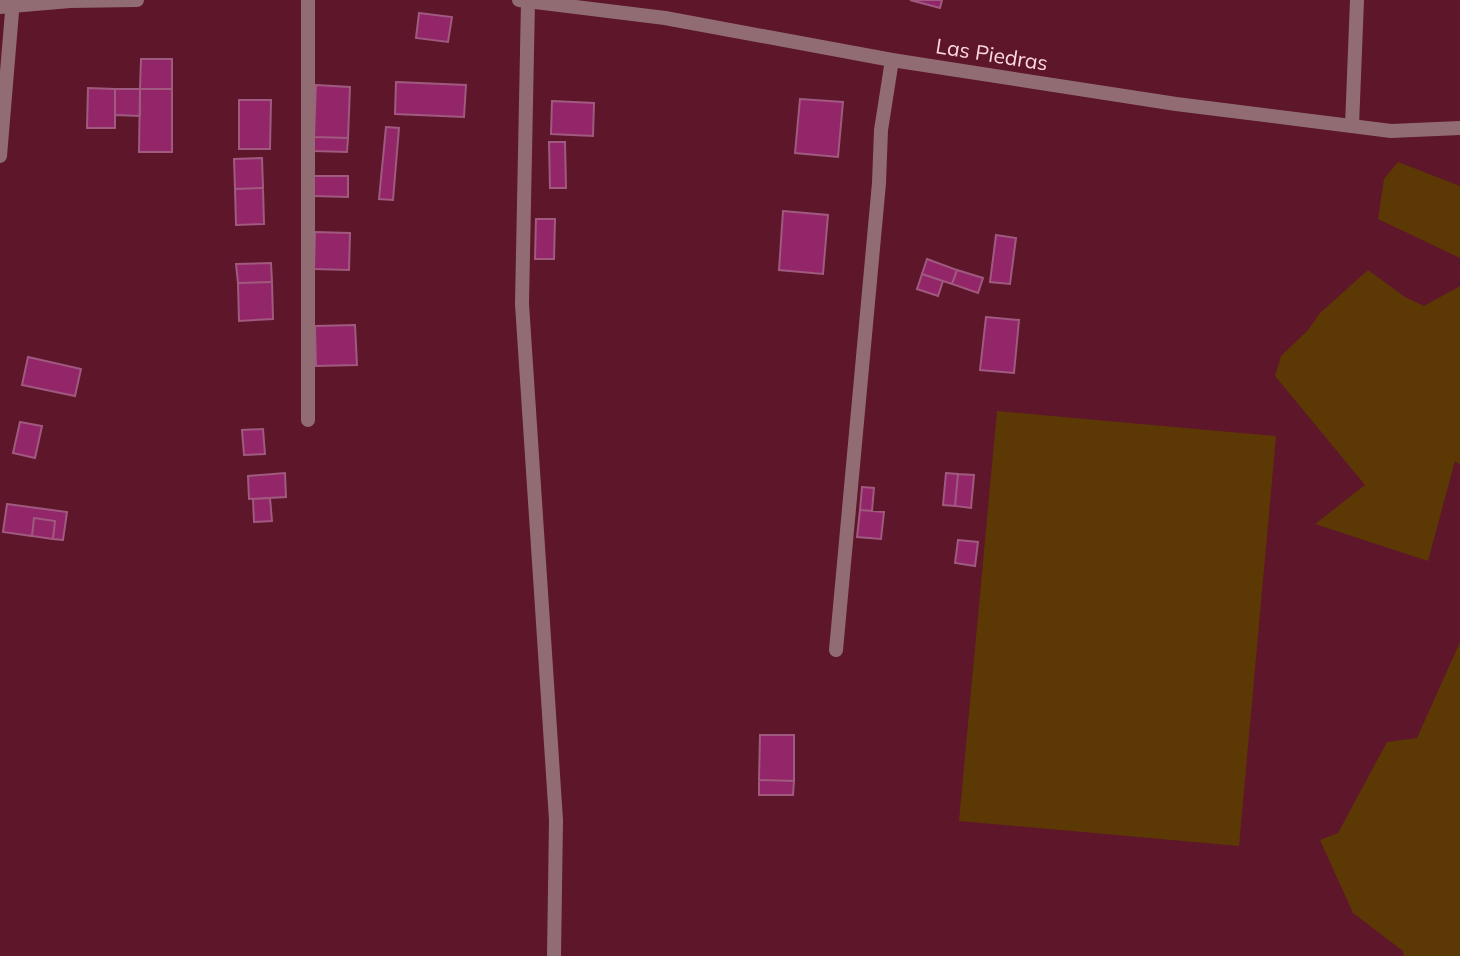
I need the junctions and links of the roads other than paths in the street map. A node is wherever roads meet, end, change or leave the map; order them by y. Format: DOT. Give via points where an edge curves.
graph roads {
  1 [pos="138,0"];
  2 [pos="308,0"];
  3 [pos="1357,0"];
  4 [pos="524,1"];
  5 [pos="9,4"];
  6 [pos="892,60"];
  7 [pos="1352,126"];
  8 [pos="1460,128"];
  9 [pos="0,156"];
  10 [pos="308,420"];
  11 [pos="836,650"];
  12 [pos="554,956"];
  1 -- 5 [label="street"];
  2 -- 10 [label="street"];
  3 -- 7 [label="street"];
  4 -- 6 [label="street, Las Piedras" via="665,18"];
  4 -- 12 [label="street" via="522,304 556,820"];
  5 -- 9 [label="street"];
  6 -- 7 [label="street, Las Piedras"];
  6 -- 11 [label="street" via="881,130"];
  7 -- 8 [label="street, Las Piedras" via="1391,131"];
}
